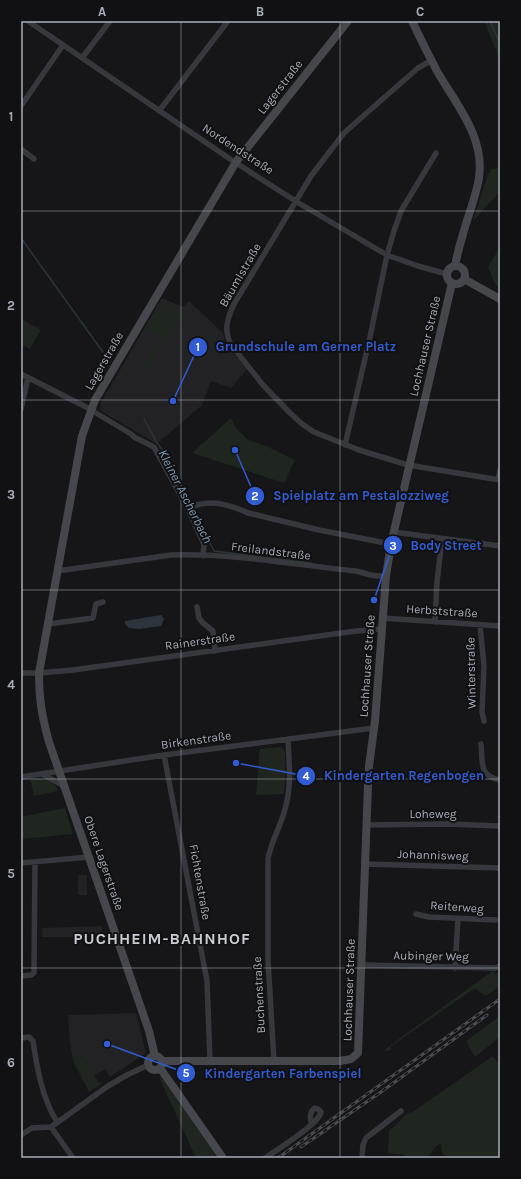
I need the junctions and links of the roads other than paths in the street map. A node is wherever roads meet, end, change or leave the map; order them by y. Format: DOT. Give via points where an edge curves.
graph roads {
  1 [pos="28,21"];
  2 [pos="110,21"];
  3 [pos="228,21"];
  4 [pos="348,21"];
  5 [pos="412,21"];
  6 [pos="63,45"];
  7 [pos="82,58"];
  8 [pos="432,60"];
  9 [pos="21,106"];
  10 [pos="159,111"];
  11 [pos="21,149"];
  12 [pos="436,153"];
  13 [pos="34,159"];
  14 [pos="236,162"];
  15 [pos="297,202"];
  16 [pos="387,255"];
  17 [pos="455,266"];
  18 [pos="448,274"];
  19 [pos="464,279"];
  20 [pos="452,283"];
  21 [pos="500,299"];
  22 [pos="21,374"];
  23 [pos="28,378"];
  24 [pos="21,409"];
  25 [pos="91,410"];
  26 [pos="345,444"];
  27 [pos="408,465"];
  28 [pos="500,470"];
  29 [pos="499,480"];
  30 [pos="191,507"];
  31 [pos="393,532"];
  32 [pos="442,539"];
  33 [pos="391,544"];
  34 [pos="500,546"];
  35 [pos="204,556"];
  36 [pos="57,572"];
  37 [pos="386,576"];
  38 [pos="103,602"];
  39 [pos="197,606"];
  40 [pos="382,618"];
  41 [pos="435,622"];
  42 [pos="48,624"];
  43 [pos="480,625"];
  44 [pos="500,626"];
  45 [pos="382,629"];
  46 [pos="215,651"];
  47 [pos="21,673"];
  48 [pos="39,673"];
  49 [pos="484,721"];
  50 [pos="374,728"];
  51 [pos="288,739"];
  52 [pos="481,744"];
  53 [pos="164,755"];
  54 [pos="59,771"];
  55 [pos="42,774"];
  56 [pos="21,777"];
  57 [pos="500,780"];
  58 [pos="64,787"];
  59 [pos="366,825"];
  60 [pos="500,826"];
  61 [pos="88,856"];
  62 [pos="35,862"];
  63 [pos="21,863"];
  64 [pos="365,864"];
  65 [pos="500,868"];
  66 [pos="416,914"];
  67 [pos="458,919"];
  68 [pos="496,920"];
  69 [pos="362,965"];
  70 [pos="500,966"];
  71 [pos="455,968"];
  72 [pos="21,976"];
  73 [pos="21,1038"];
  74 [pos="155,1056"];
  75 [pos="274,1060"];
  76 [pos="210,1061"];
  77 [pos="148,1065"];
  78 [pos="161,1065"];
  79 [pos="401,1111"];
  80 [pos="57,1122"];
  81 [pos="312,1124"];
  82 [pos="51,1127"];
  83 [pos="21,1135"];
  84 [pos="73,1158"];
  85 [pos="223,1158"];
  86 [pos="265,1158"];
  87 [pos="362,1158"];
  1 -- 6 [label="street, Nordendstraße"];
  2 -- 7 [label="street"];
  3 -- 10 [label="street"];
  4 -- 14 [label="street, Lagerstraße"];
  5 -- 8 [label="street"];
  6 -- 7 [label="street, Nordendstraße"];
  6 -- 9 [label="street"];
  7 -- 10 [label="street, Nordendstraße"];
  8 -- 15 [label="street, Bäumlstraße" via="418,68 344,133 311,176"];
  8 -- 17 [label="street" via="478,145 479,177"];
  10 -- 14 [label="street, Nordendstraße"];
  11 -- 13 [label="street"];
  12 -- 16 [label="street" via="401,211"];
  14 -- 15 [label="street, Nordendstraße"];
  14 -- 25 [label="street, Lagerstraße" via="130,339"];
  15 -- 16 [label="street, Nordendstraße"];
  15 -- 26 [label="street, Bäumlstraße" via="234,304 226,325 228,339 263,384 302,424 314,432"];
  16 -- 18 [label="street, Nordendstraße"];
  16 -- 26 [label="street"];
  17 -- 18 [label="street"];
  17 -- 19 [label="street" via="463,269"];
  18 -- 20 [label="street, Lochhauser Straße" via="448,279"];
  19 -- 20 [label="street, Lochhauser Straße" via="459,283"];
  19 -- 21 [label="street"];
  20 -- 27 [label="street, Lochhauser Straße"];
  22 -- 23 [label="street"];
  23 -- 24 [label="street"];
  23 -- 25 [label="street"];
  25 -- 30 [label="street" via="154,447"];
  25 -- 36 [label="street, Lagerstraße" via="82,436"];
  26 -- 27 [label="street, Bäumlstraße"];
  27 -- 29 [label="street, Bäumlstraße"];
  27 -- 31 [label="street, Lochhauser Straße"];
  28 -- 29 [label="street"];
  30 -- 33 [label="street" via="217,503 319,530"];
  30 -- 35 [label="street" via="204,544"];
  31 -- 32 [label="street"];
  31 -- 33 [label="street, Lochhauser Straße"];
  32 -- 34 [label="street"];
  32 -- 41 [label="street"];
  33 -- 37 [label="street, Lochhauser Straße"];
  35 -- 36 [label="street, Freilandstraße" via="171,556"];
  35 -- 37 [label="street, Freilandstraße" via="238,557"];
  36 -- 42 [label="street, Lagerstraße"];
  37 -- 40 [label="street, Lochhauser Straße"];
  38 -- 42 [label="street" via="96,604 93,618"];
  39 -- 46 [label="street" via="202,623 213,631"];
  40 -- 41 [label="street, Herbststraße"];
  40 -- 45 [label="street, Lochhauser Straße"];
  41 -- 43 [label="street, Herbststraße"];
  42 -- 48 [label="street, Lagerstraße"];
  43 -- 44 [label="street, Herbststraße"];
  43 -- 49 [label="street, Winterstraße" via="484,666"];
  45 -- 46 [label="street, Rainerstraße"];
  45 -- 50 [label="street, Lochhauser Straße"];
  46 -- 48 [label="street, Rainerstraße"];
  47 -- 48 [label="street, Rainerstraße"];
  48 -- 54 [label="street, Lagerstraße" via="42,719"];
  50 -- 51 [label="street, Birkenstraße"];
  50 -- 59 [label="street, Lochhauser Straße"];
  51 -- 53 [label="street, Birkenstraße"];
  51 -- 75 [label="street, Buchenstraße" via="289,790 268,859 268,960"];
  52 -- 57 [label="street" via="482,768 490,777"];
  53 -- 54 [label="street, Birkenstraße"];
  53 -- 76 [label="street, Fichtenstraße" via="207,981"];
  54 -- 55 [label="street, Birkenstraße"];
  54 -- 58 [label="street, Obere Lagerstraße"];
  55 -- 56 [label="street, Birkenstraße"];
  55 -- 58 [label="street"];
  58 -- 61 [label="street, Obere Lagerstraße"];
  59 -- 60 [label="street, Loheweg"];
  59 -- 64 [label="street, Lochhauser Straße"];
  61 -- 62 [label="street"];
  61 -- 74 [label="street, Obere Lagerstraße" via="149,1031"];
  62 -- 63 [label="street"];
  62 -- 72 [label="street" via="34,972"];
  64 -- 65 [label="street, Johannisweg"];
  64 -- 69 [label="street, Lochhauser Straße"];
  66 -- 67 [label="street, Reiterweg"];
  67 -- 68 [label="street, Reiterweg"];
  67 -- 71 [label="street"];
  69 -- 71 [label="street, Aubinger Weg"];
  69 -- 75 [label="street, Lochhauser Straße" via="358,1053 351,1059 340,1061"];
  70 -- 71 [label="street, Aubinger Weg"];
  73 -- 80 [label="street" via="29,1037 33,1041 39,1076"];
  74 -- 77 [label="street" via="149,1059"];
  74 -- 78 [label="street" via="159,1057"];
  75 -- 76 [label="street"];
  76 -- 78 [label="street"];
  77 -- 78 [label="street" via="153,1070"];
  77 -- 80 [label="street" via="108,1086"];
  78 -- 85 [label="street"];
  79 -- 87 [label="street" via="366,1138"];
  80 -- 82 [label="street"];
  81 -- 86 [label="street"];
  82 -- 83 [label="street" via="32,1128"];
  82 -- 84 [label="street"];
}
